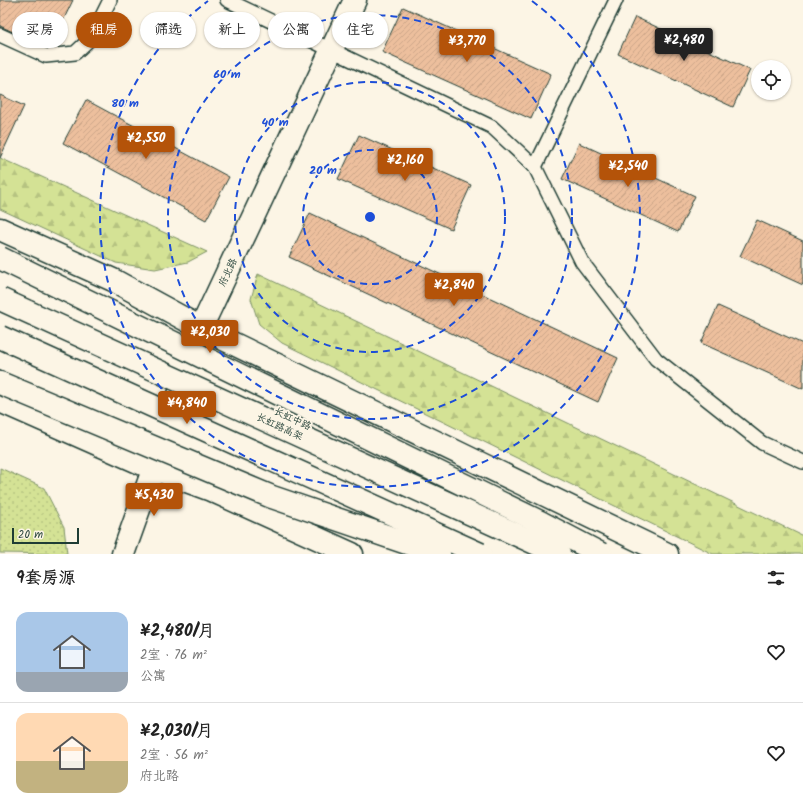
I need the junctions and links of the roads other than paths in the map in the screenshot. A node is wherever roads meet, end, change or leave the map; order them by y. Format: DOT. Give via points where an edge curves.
graph roads {
  1 [pos="110,0"];
  2 [pos="227,0"];
  3 [pos="355,0"];
  4 [pos="616,0"];
  5 [pos="0,35"];
  6 [pos="331,50"];
  7 [pos="535,167"];
  8 [pos="0,229"];
  9 [pos="0,258"];
  10 [pos="0,277"];
  11 [pos="0,298"];
  12 [pos="201,328"];
  13 [pos="0,337"];
  14 [pos="0,358"];
  15 [pos="187,369"];
  16 [pos="0,383"];
  17 [pos="0,401"];
  18 [pos="167,431"];
  19 [pos="803,462"];
  20 [pos="154,470"];
  21 [pos="123,554"];
  22 [pos="352,554"];
  23 [pos="439,554"];
  24 [pos="448,554"];
  25 [pos="480,554"];
  26 [pos="559,554"];
  27 [pos="587,554"];
  28 [pos="601,554"];
  29 [pos="667,554"];
  1 -- 5 [label="lane" via="92,38 75,53 46,56"];
  2 -- 6 [label="lane"];
  3 -- 6 [label="main road, 府北路"];
  4 -- 7 [label="lane"];
  6 -- 7 [label="lane" via="492,127"];
  6 -- 12 [label="main road, 府北路"];
  7 -- 19 [label="lane" via="582,262 656,359 762,444"];
  8 -- 12 [label="main road" via="113,280"];
  9 -- 28 [label="main road, bridge"];
  10 -- 15 [label="main road, 长虹中路"];
  11 -- 26 [label="main road, 长虹路高架, bridge"];
  12 -- 15 [label="main road, 府北路"];
  12 -- 29 [label="main road"];
  13 -- 25 [label="main road, bridge"];
  14 -- 18 [label="main road"];
  15 -- 18 [label="main road, 府北路"];
  15 -- 27 [label="main road, 长虹中路"];
  16 -- 23 [label="main road, bridge" via="272,497"];
  17 -- 20 [label="main road"];
  18 -- 20 [label="main road, 府北路"];
  18 -- 24 [label="main road"];
  20 -- 21 [label="main road, 府北路"];
  20 -- 22 [label="main road" via="211,490"];
}
